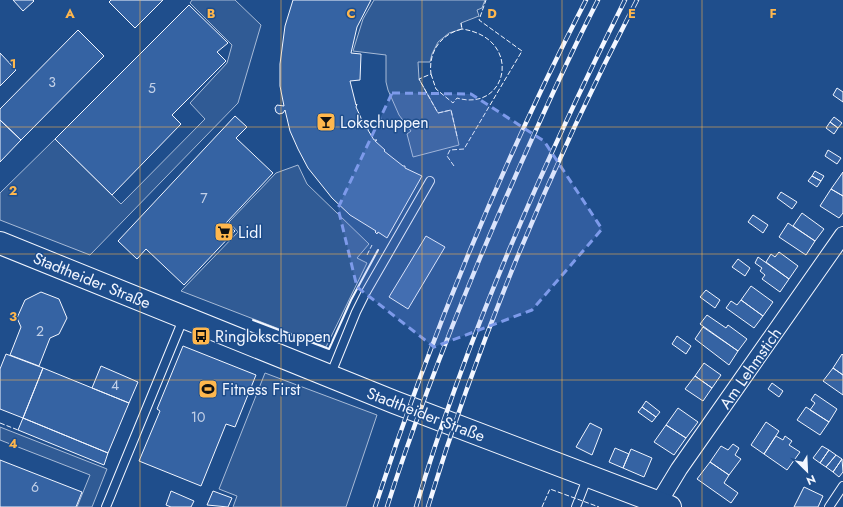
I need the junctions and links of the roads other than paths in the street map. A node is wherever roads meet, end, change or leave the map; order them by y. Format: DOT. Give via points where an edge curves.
graph roads {
  1 [pos="430,181"];
  2 [pos="843,235"];
  3 [pos="0,243"];
  4 [pos="184,316"];
  5 [pos="330,376"];
  6 [pos="588,476"];
  7 [pos="843,486"];
  8 [pos="664,505"];
  9 [pos="106,507"];
  10 [pos="576,507"];
  11 [pos="829,507"];
  1 -- 5 [label="lane" via="366,292"];
  2 -- 8 [label="street, Am Lehmstich" via="679,469"];
  3 -- 4 [label="street, Stadtheider Straße"];
  4 -- 5 [label="street, Stadtheider Straße"];
  4 -- 9 [label="lane"];
  5 -- 6 [label="street, Stadtheider Straße"];
  6 -- 8 [label="street, Stadtheider Straße"];
  6 -- 10 [label="lane"];
  7 -- 11 [label="lane"];
}
